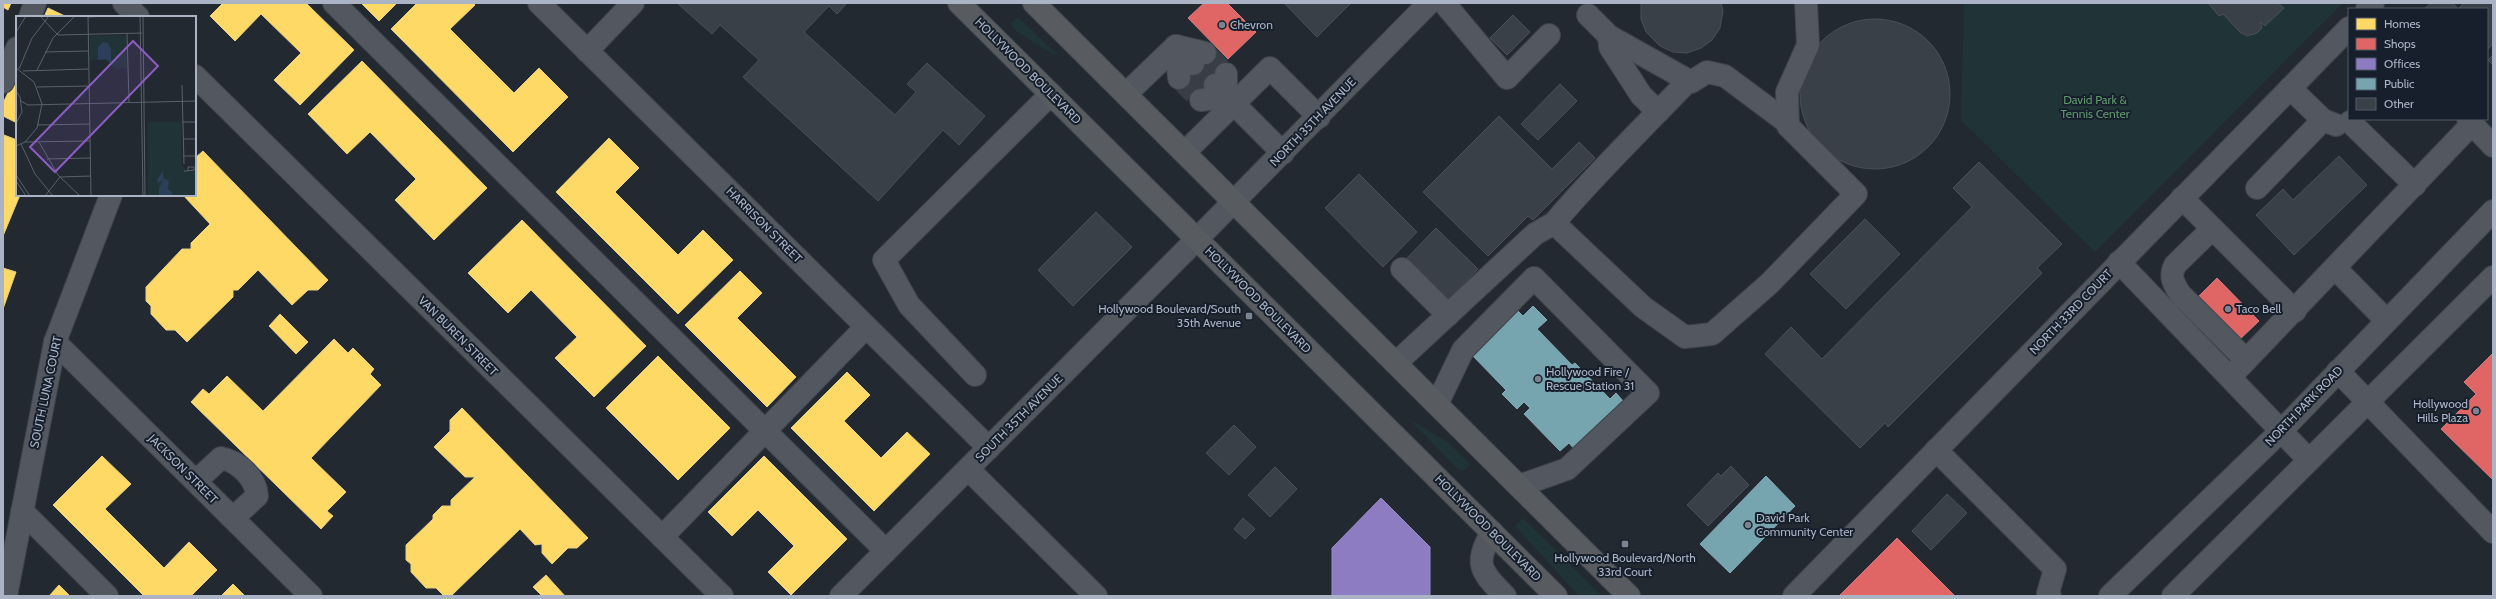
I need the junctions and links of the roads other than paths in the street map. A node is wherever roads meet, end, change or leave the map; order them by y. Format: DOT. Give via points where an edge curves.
graph roads {
  1 [pos="35,3"];
  2 [pos="124,3"];
  3 [pos="334,3"];
  4 [pos="539,3"];
  5 [pos="633,3"];
  6 [pos="959,3"];
  7 [pos="1034,3"];
  8 [pos="1429,3"];
  9 [pos="1444,3"];
  10 [pos="1806,3"];
  11 [pos="1588,15"];
  12 [pos="30,16"];
  13 [pos="137,16"];
  14 [pos="2348,29"];
  15 [pos="1549,35"];
  16 [pos="1609,36"];
  17 [pos="1176,46"];
  18 [pos="16,50"];
  19 [pos="587,51"];
  20 [pos="196,77"];
  21 [pos="1688,81"];
  22 [pos="3,82"];
  23 [pos="2290,88"];
  24 [pos="1220,92"];
  25 [pos="1051,94"];
  26 [pos="1126,94"];
  27 [pos="1658,112"];
  28 [pos="1319,116"];
  29 [pos="2323,120"];
  30 [pos="2352,120"];
  31 [pos="2470,122"];
  32 [pos="1788,124"];
  33 [pos="2493,146"];
  34 [pos="1185,152"];
  35 [pos="1283,153"];
  36 [pos="2415,185"];
  37 [pos="2257,188"];
  38 [pos="111,196"];
  39 [pos="2182,198"];
  40 [pos="1235,201"];
  41 [pos="2493,211"];
  42 [pos="1554,223"];
  43 [pos="2212,229"];
  44 [pos="1197,239"];
  45 [pos="2119,262"];
  46 [pos="2335,268"];
  47 [pos="1402,269"];
  48 [pos="2493,277"];
  49 [pos="2295,311"];
  50 [pos="1448,315"];
  51 [pos="2387,320"];
  52 [pos="866,326"];
  53 [pos="55,342"];
  54 [pos="2246,360"];
  55 [pos="1396,363"];
  56 [pos="2338,371"];
  57 [pos="975,375"];
  58 [pos="2230,377"];
  59 [pos="2369,402"];
  60 [pos="1437,404"];
  61 [pos="765,430"];
  62 [pos="2281,431"];
  63 [pos="989,448"];
  64 [pos="1936,450"];
  65 [pos="2309,460"];
  66 [pos="968,470"];
  67 [pos="196,481"];
  68 [pos="1519,486"];
  69 [pos="22,511"];
  70 [pos="233,518"];
  71 [pos="1492,532"];
  72 [pos="2493,532"];
  73 [pos="662,537"];
  74 [pos="886,551"];
  75 [pos="6,596"];
  76 [pos="107,596"];
  77 [pos="311,596"];
  78 [pos="722,596"];
  79 [pos="841,596"];
  80 [pos="1096,596"];
  81 [pos="1505,596"];
  82 [pos="1556,596"];
  83 [pos="1629,596"];
  84 [pos="1794,596"];
  85 [pos="2050,596"];
  86 [pos="2110,596"];
  87 [pos="2173,596"];
  1 -- 12 [label="street"];
  2 -- 13 [label="street"];
  3 -- 61 [label="street"];
  4 -- 19 [label="street, HARRISON STREET"];
  5 -- 19 [label="street"];
  6 -- 25 [label="highway, HOLLYWOOD BOULEVARD"];
  7 -- 26 [label="highway"];
  8 -- 28 [label="street, NORTH 35TH AVENUE"];
  9 -- 15 [label="street" via="1507,78"];
  10 -- 32 [label="street" via="1808,45 1787,92"];
  11 -- 16 [label="street"];
  14 -- 23 [label="street, NORTH 33RD COURT"];
  16 -- 21 [label="street"];
  16 -- 27 [label="street" via="1614,54 1641,95"];
  17 -- 17 [label="street" via="1192,65"];
  17 -- 26 [label="street"];
  18 -- 22 [label="street"];
  19 -- 52 [label="street, HARRISON STREET"];
  20 -- 73 [label="street, VAN BUREN STREET"];
  21 -- 27 [label="street"];
  21 -- 32 [label="street" via="1708,72 1725,76"];
  23 -- 29 [label="street"];
  23 -- 39 [label="street, NORTH 33RD COURT"];
  24 -- 28 [label="street" via="1270,68"];
  24 -- 34 [label="street"];
  24 -- 35 [label="street"];
  25 -- 44 [label="highway, HOLLYWOOD BOULEVARD"];
  25 -- 57 [label="street" via="884,260 909,305"];
  26 -- 34 [label="highway"];
  27 -- 42 [label="street" via="1592,178"];
  28 -- 35 [label="street, NORTH 35TH AVENUE"];
  29 -- 30 [label="street" via="2337,126"];
  29 -- 37 [label="street"];
  30 -- 36 [label="street"];
  31 -- 33 [label="street"];
  31 -- 36 [label="street"];
  32 -- 42 [label="street" via="1856,194 1770,283 1712,334 1685,338 1643,307"];
  34 -- 40 [label="highway"];
  35 -- 40 [label="street, NORTH 35TH AVENUE"];
  36 -- 46 [label="street"];
  38 -- 53 [label="street, SOUTH LUNA COURT"];
  39 -- 43 [label="street"];
  39 -- 45 [label="street, NORTH 33RD COURT"];
  40 -- 44 [label="street, NORTH 35TH AVENUE"];
  40 -- 55 [label="highway"];
  41 -- 51 [label="street, NORTH PARK ROAD"];
  42 -- 50 [label="street" via="1535,234"];
  43 -- 49 [label="street"];
  43 -- 54 [label="street" via="2175,265 2171,273 2173,282 2180,294"];
  44 -- 63 [label="street, SOUTH 35TH AVENUE"];
  44 -- 71 [label="highway, HOLLYWOOD BOULEVARD"];
  45 -- 58 [label="street"];
  45 -- 64 [label="street, NORTH 33RD COURT"];
  46 -- 49 [label="street"];
  46 -- 51 [label="street"];
  47 -- 50 [label="street"];
  48 -- 59 [label="street"];
  49 -- 54 [label="street"];
  50 -- 55 [label="street"];
  51 -- 56 [label="street, NORTH PARK ROAD"];
  52 -- 61 [label="street"];
  52 -- 63 [label="street, HARRISON STREET"];
  53 -- 67 [label="street, JACKSON STREET"];
  53 -- 69 [label="street, SOUTH LUNA COURT"];
  54 -- 58 [label="street"];
  55 -- 60 [label="highway"];
  56 -- 59 [label="street"];
  56 -- 62 [label="street, NORTH PARK ROAD"];
  58 -- 62 [label="street"];
  59 -- 65 [label="street"];
  59 -- 72 [label="street"];
  60 -- 68 [label="highway"];
  60 -- 68 [label="street" via="1462,350 1534,278 1648,393 1567,469"];
  61 -- 73 [label="street"];
  61 -- 74 [label="street"];
  62 -- 65 [label="street"];
  62 -- 86 [label="street, NORTH PARK ROAD"];
  63 -- 66 [label="street, SOUTH 35TH AVENUE"];
  64 -- 84 [label="street, NORTH 33RD COURT"];
  64 -- 85 [label="street" via="2055,569 2048,594"];
  65 -- 87 [label="street"];
  66 -- 74 [label="street, SOUTH 35TH AVENUE"];
  66 -- 80 [label="street"];
  67 -- 70 [label="street, JACKSON STREET"];
  67 -- 70 [label="street" via="221,458 232,460 256,485 257,496"];
  68 -- 83 [label="highway"];
  69 -- 75 [label="street, SOUTH LUNA COURT"];
  69 -- 76 [label="street"];
  70 -- 77 [label="street, JACKSON STREET"];
  71 -- 81 [label="street" via="1482,549 1480,564 1485,574"];
  71 -- 82 [label="highway, HOLLYWOOD BOULEVARD"];
  73 -- 78 [label="street, VAN BUREN STREET"];
  74 -- 79 [label="street, SOUTH 35TH AVENUE"];
}
